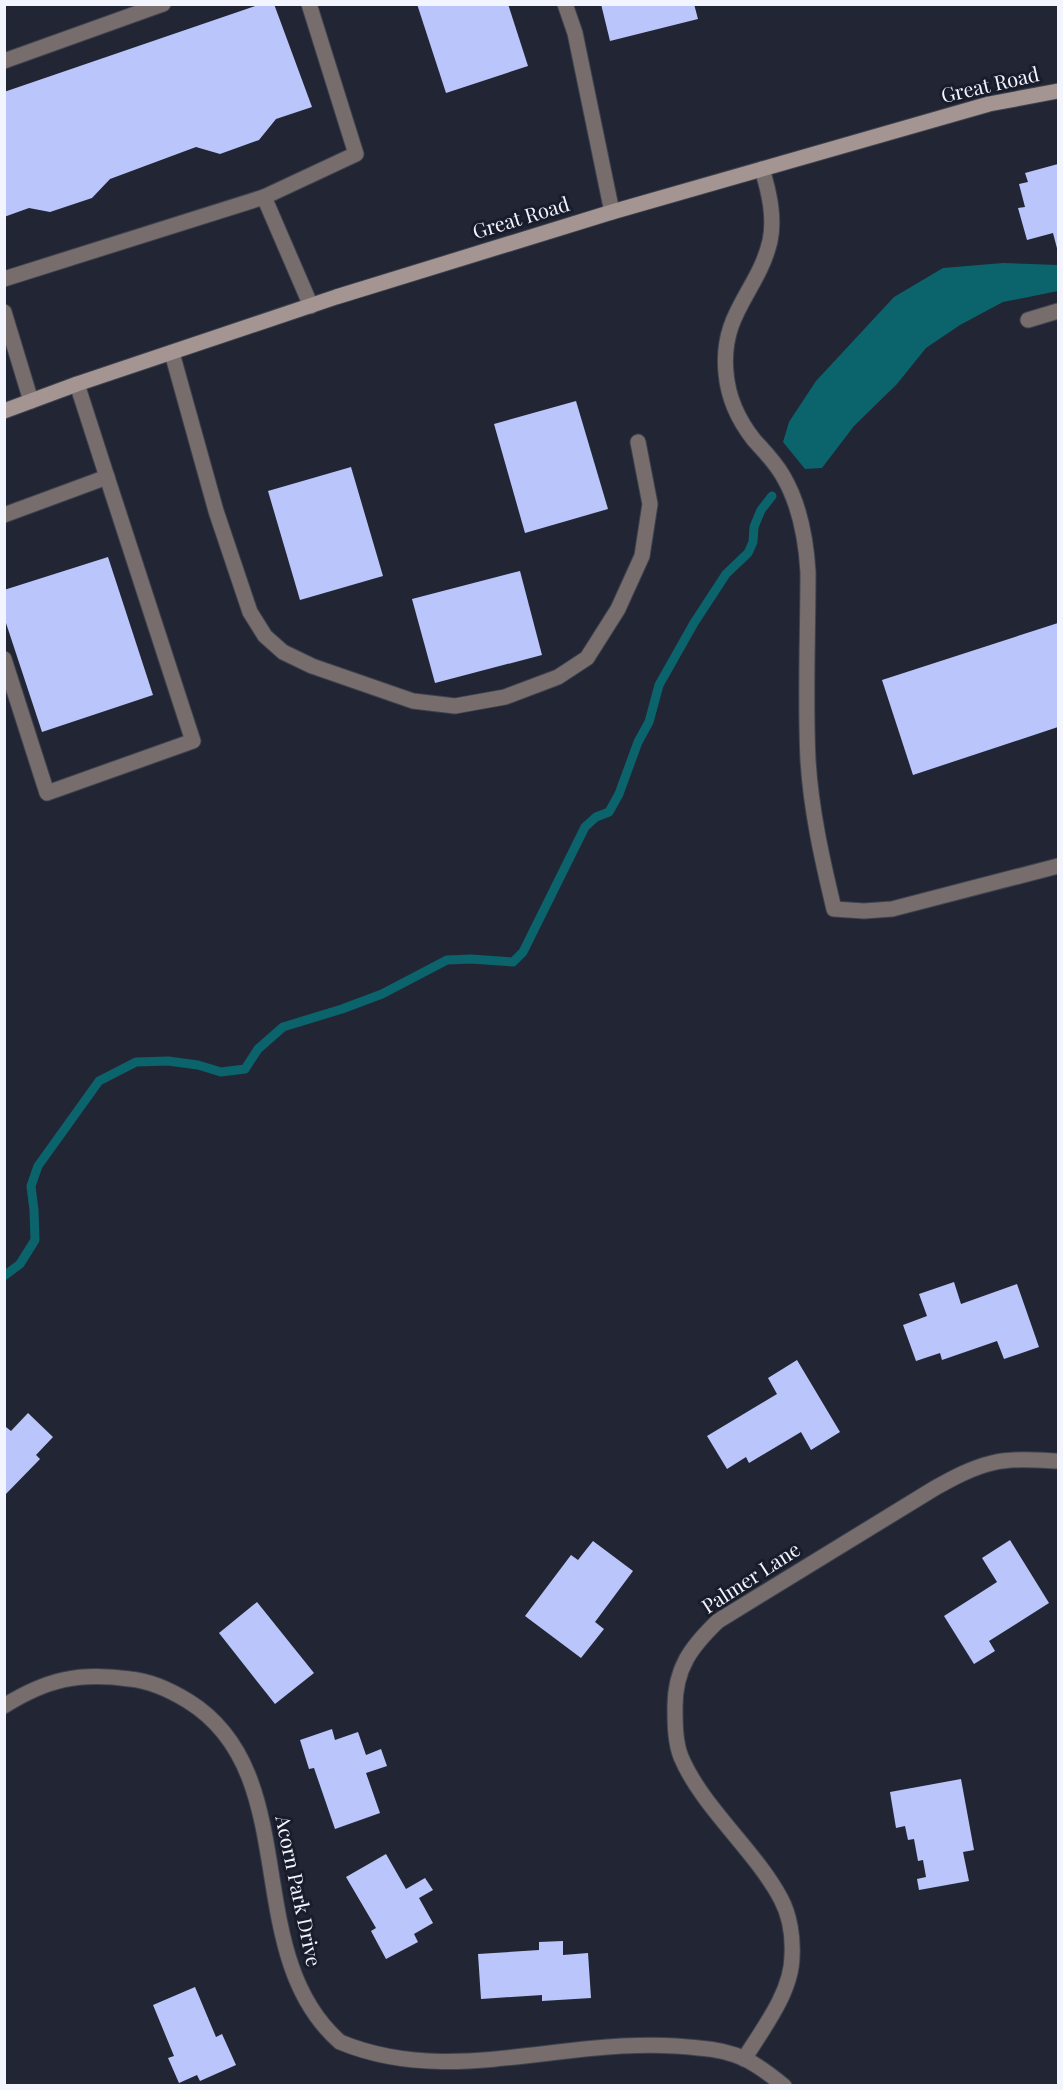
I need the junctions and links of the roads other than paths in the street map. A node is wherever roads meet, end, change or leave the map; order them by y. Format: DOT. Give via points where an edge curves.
graph roads {
  1 [pos="163,4"];
  2 [pos="309,4"];
  3 [pos="565,4"];
  4 [pos="4,61"];
  5 [pos="1059,91"];
  6 [pos="762,169"];
  7 [pos="264,196"];
  8 [pos="612,212"];
  9 [pos="4,279"];
  10 [pos="311,306"];
  11 [pos="1059,311"];
  12 [pos="4,312"];
  13 [pos="1028,320"];
  14 [pos="172,353"];
  15 [pos="77,384"];
  16 [pos="31,402"];
  17 [pos="4,411"];
  18 [pos="638,442"];
  19 [pos="107,477"];
  20 [pos="4,515"];
  21 [pos="4,659"];
  22 [pos="1059,866"];
  23 [pos="1059,1461"];
  24 [pos="4,1706"];
  25 [pos="744,2059"];
  26 [pos="379,2068"];
  27 [pos="554,2068"];
  28 [pos="784,2085"];
  1 -- 4 [label="street"];
  2 -- 7 [label="street" via="356,154"];
  3 -- 8 [label="street" via="575,33"];
  5 -- 6 [label="main road, Great Road" via="989,104"];
  6 -- 8 [label="main road, Great Road"];
  6 -- 22 [label="street" via="772,214 770,239 729,331 724,352 726,376 741,420 783,477 807,546 808,759 820,853 834,909 892,909"];
  7 -- 9 [label="street"];
  7 -- 10 [label="street"];
  8 -- 10 [label="main road, Great Road"];
  10 -- 14 [label="main road, Great Road"];
  11 -- 13 [label="street"];
  12 -- 16 [label="street"];
  14 -- 15 [label="main road, Great Road"];
  14 -- 18 [label="street" via="216,511 250,612 265,636 283,652 312,666 413,701 455,706 505,697 558,677 587,658 618,609 642,556 650,504"];
  15 -- 16 [label="main road, Great Road"];
  15 -- 19 [label="street"];
  16 -- 17 [label="main road, Great Road"];
  19 -- 20 [label="street"];
  19 -- 21 [label="street" via="193,741 47,793"];
  23 -- 25 [label="street, Palmer Lane" via="992,1463 935,1488 718,1621 696,1642 681,1668 675,1727 681,1756 696,1784 782,1900 791,1928 792,1959 784,1990"];
  24 -- 26 [label="street, Acorn Park Drive" via="47,1683 109,1676 142,1680 200,1708 238,1751 257,1802 283,1938 291,1971 303,1997 339,2041"];
  25 -- 27 [label="street" via="717,2050 654,2046"];
  25 -- 28 [label="street"];
}
